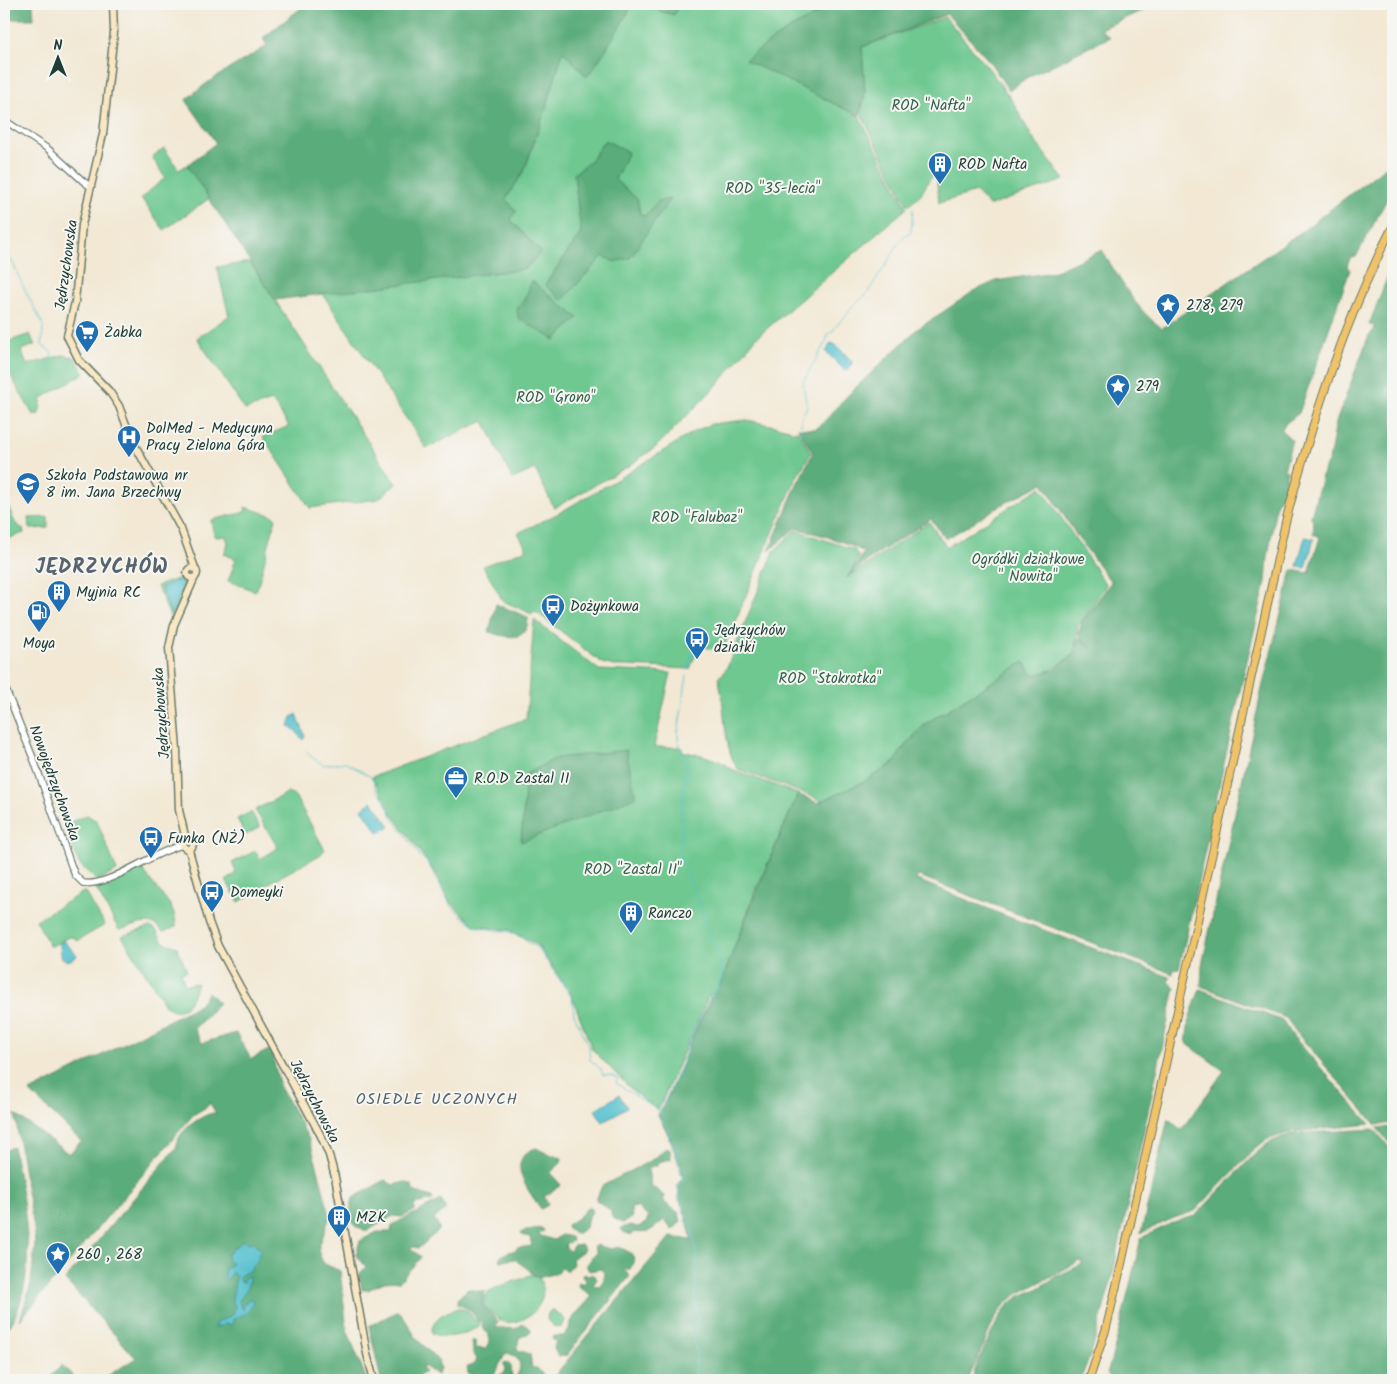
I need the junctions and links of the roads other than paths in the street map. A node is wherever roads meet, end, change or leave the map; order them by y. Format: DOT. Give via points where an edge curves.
graph roads {
  1 [pos="113,4"];
  2 [pos="4,120"];
  3 [pos="91,187"];
  4 [pos="1393,226"];
  5 [pos="4,685"];
  6 [pos="184,842"];
  7 [pos="374,1380"];
  8 [pos="1089,1380"];
  1 -- 3 [label="main road, Jędrzychowska" via="114,32 104,125"];
  2 -- 3 [label="street" via="48,148"];
  3 -- 6 [label="main road, Jędrzychowska" via="82,225 75,302 67,336 79,360 109,391 118,406 132,440 182,529 192,568 198,573 192,577 171,632 169,648 179,810"];
  4 -- 8 [label="main road" via="1341,342 1307,442 1286,520 1119,1275"];
  5 -- 6 [label="street, Nowojędrzychowska" via="78,879 83,883 97,884"];
  6 -- 7 [label="main road, Jędrzychowska" via="190,840 193,843 189,850 218,946 329,1155"];
}
